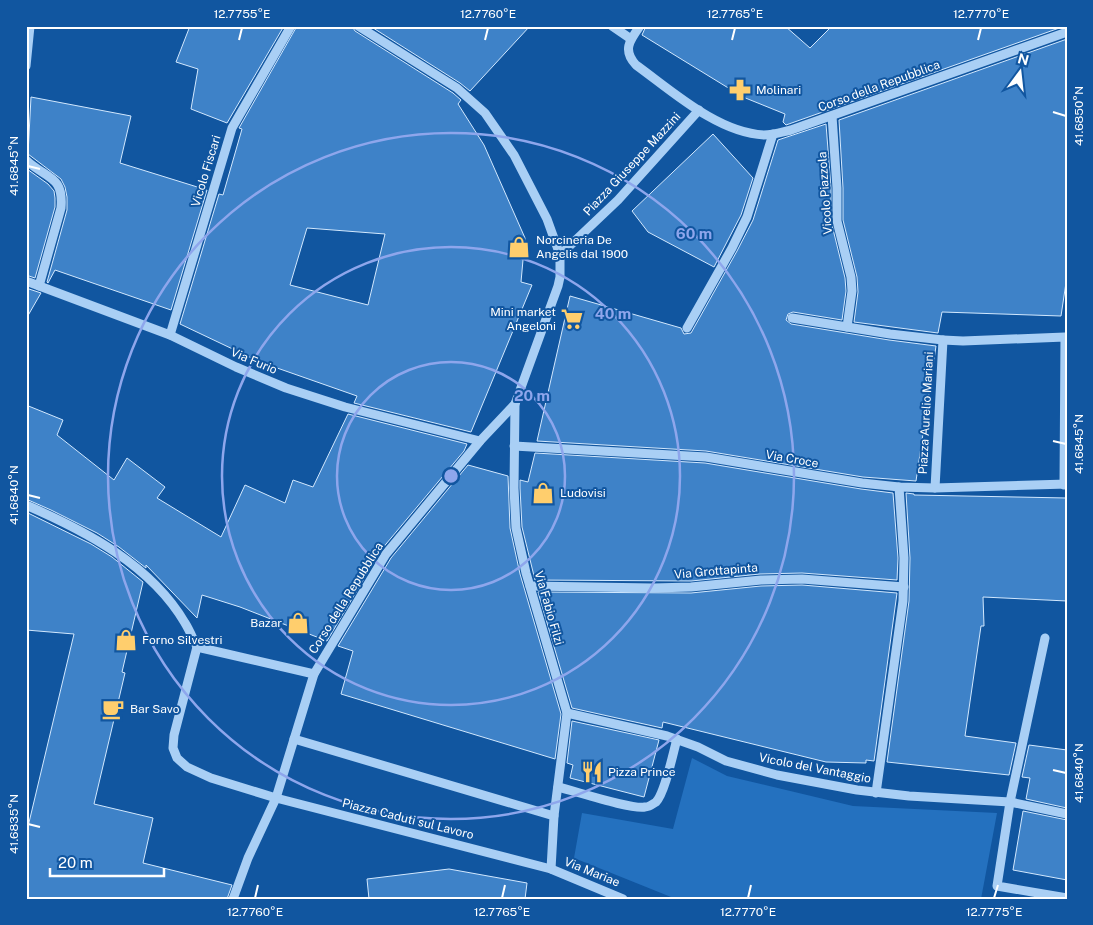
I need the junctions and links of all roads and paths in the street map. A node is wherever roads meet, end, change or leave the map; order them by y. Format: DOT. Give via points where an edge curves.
graph roads {
  1 [pos="30,26"];
  2 [pos="291,26"];
  3 [pos="612,26"];
  4 [pos="640,26"];
  5 [pos="364,28"];
  6 [pos="1067,32"];
  7 [pos="631,39"];
  8 [pos="26,66"];
  9 [pos="699,110"];
  10 [pos="832,116"];
  11 [pos="773,134"];
  12 [pos="26,160"];
  13 [pos="560,255"];
  14 [pos="26,281"];
  15 [pos="39,286"];
  16 [pos="792,318"];
  17 [pos="1067,326"];
  18 [pos="847,327"];
  19 [pos="687,328"];
  20 [pos="170,334"];
  21 [pos="1065,337"];
  22 [pos="943,340"];
  23 [pos="515,404"];
  24 [pos="480,440"];
  25 [pos="514,446"];
  26 [pos="1065,484"];
  27 [pos="899,487"];
  28 [pos="935,488"];
  29 [pos="26,504"];
  30 [pos="530,586"];
  31 [pos="904,586"];
  32 [pos="1045,638"];
  33 [pos="197,648"];
  34 [pos="314,674"];
  35 [pos="567,713"];
  36 [pos="294,739"];
  37 [pos="677,739"];
  38 [pos="558,787"];
  39 [pos="876,793"];
  40 [pos="276,798"];
  41 [pos="1010,802"];
  42 [pos="1067,814"];
  43 [pos="554,816"];
  44 [pos="551,869"];
  45 [pos="1067,898"];
  46 [pos="233,899"];
  47 [pos="623,899"];
  1 -- 8 [label="street"];
  2 -- 20 [label="street, Vicolo Fiscari" via="232,128"];
  3 -- 7 [label="street"];
  4 -- 7 [label="street"];
  5 -- 13 [label="street" via="457,88 485,113 514,154 547,219"];
  6 -- 10 [label="street, Corso della Repubblica"];
  7 -- 9 [label="street, Piazza Giuseppe Mazzini" via="628,54 636,65"];
  9 -- 11 [label="street, Corso della Repubblica" via="744,131"];
  9 -- 13 [label="street, Piazza Giuseppe Mazzini" via="618,200"];
  10 -- 11 [label="street, Corso della Repubblica"];
  10 -- 18 [label="street, Vicolo Piazzola" via="838,233 852,291"];
  11 -- 19 [label="street" via="747,217"];
  12 -- 15 [label="street" via="56,181 62,197 62,208"];
  13 -- 23 [label="street, Corso della Repubblica" via="558,286"];
  14 -- 15 [label="street, Via Furio"];
  15 -- 20 [label="street, Via Furio"];
  16 -- 18 [label="street"];
  17 -- 21 [label="street"];
  18 -- 22 [label="street"];
  20 -- 24 [label="street, Via Furio" via="260,378 304,394"];
  21 -- 22 [label="street, Piazza Aurelio Mariani"];
  21 -- 26 [label="street"];
  22 -- 28 [label="street, Piazza Aurelio Mariani"];
  23 -- 24 [label="street, Corso della Repubblica"];
  23 -- 25 [label="street, Via Fabio Filzi"];
  24 -- 34 [label="street, Corso della Repubblica" via="386,554"];
  25 -- 27 [label="street, Via Croce" via="706,457"];
  25 -- 30 [label="street, Via Fabio Filzi" via="516,528"];
  26 -- 28 [label="street, Via Croce"];
  27 -- 28 [label="street, Via Croce"];
  27 -- 31 [label="street"];
  29 -- 33 [label="street" via="91,537 137,570 176,609"];
  30 -- 31 [label="street, Via Grottapinta" via="652,588 802,579"];
  30 -- 35 [label="street, Via Fabio Filzi"];
  31 -- 39 [label="street"];
  32 -- 41 [label="street"];
  33 -- 34 [label="street"];
  33 -- 40 [label="street, Piazza Caduti sul Lavoro" via="176,723 174,748 177,758 201,774"];
  34 -- 36 [label="street, Corso della Repubblica"];
  35 -- 37 [label="street, Vicolo del Vantaggio"];
  35 -- 38 [label="street, Via Fabio Filzi"];
  36 -- 40 [label="street, Corso della Repubblica"];
  36 -- 43 [label="street"];
  37 -- 38 [label="street" via="662,790 656,802 645,808"];
  37 -- 39 [label="street, Vicolo del Vantaggio" via="750,769"];
  38 -- 43 [label="street, Via Fabio Filzi"];
  39 -- 41 [label="street, Vicolo del Vantaggio"];
  40 -- 44 [label="street, Piazza Caduti sul Lavoro"];
  40 -- 46 [label="street, Corso della Repubblica"];
  41 -- 42 [label="street, Vicolo del Vantaggio"];
  41 -- 45 [label="street" via="996,886"];
  43 -- 44 [label="street"];
  44 -- 47 [label="street, Via Mariae"];
}
